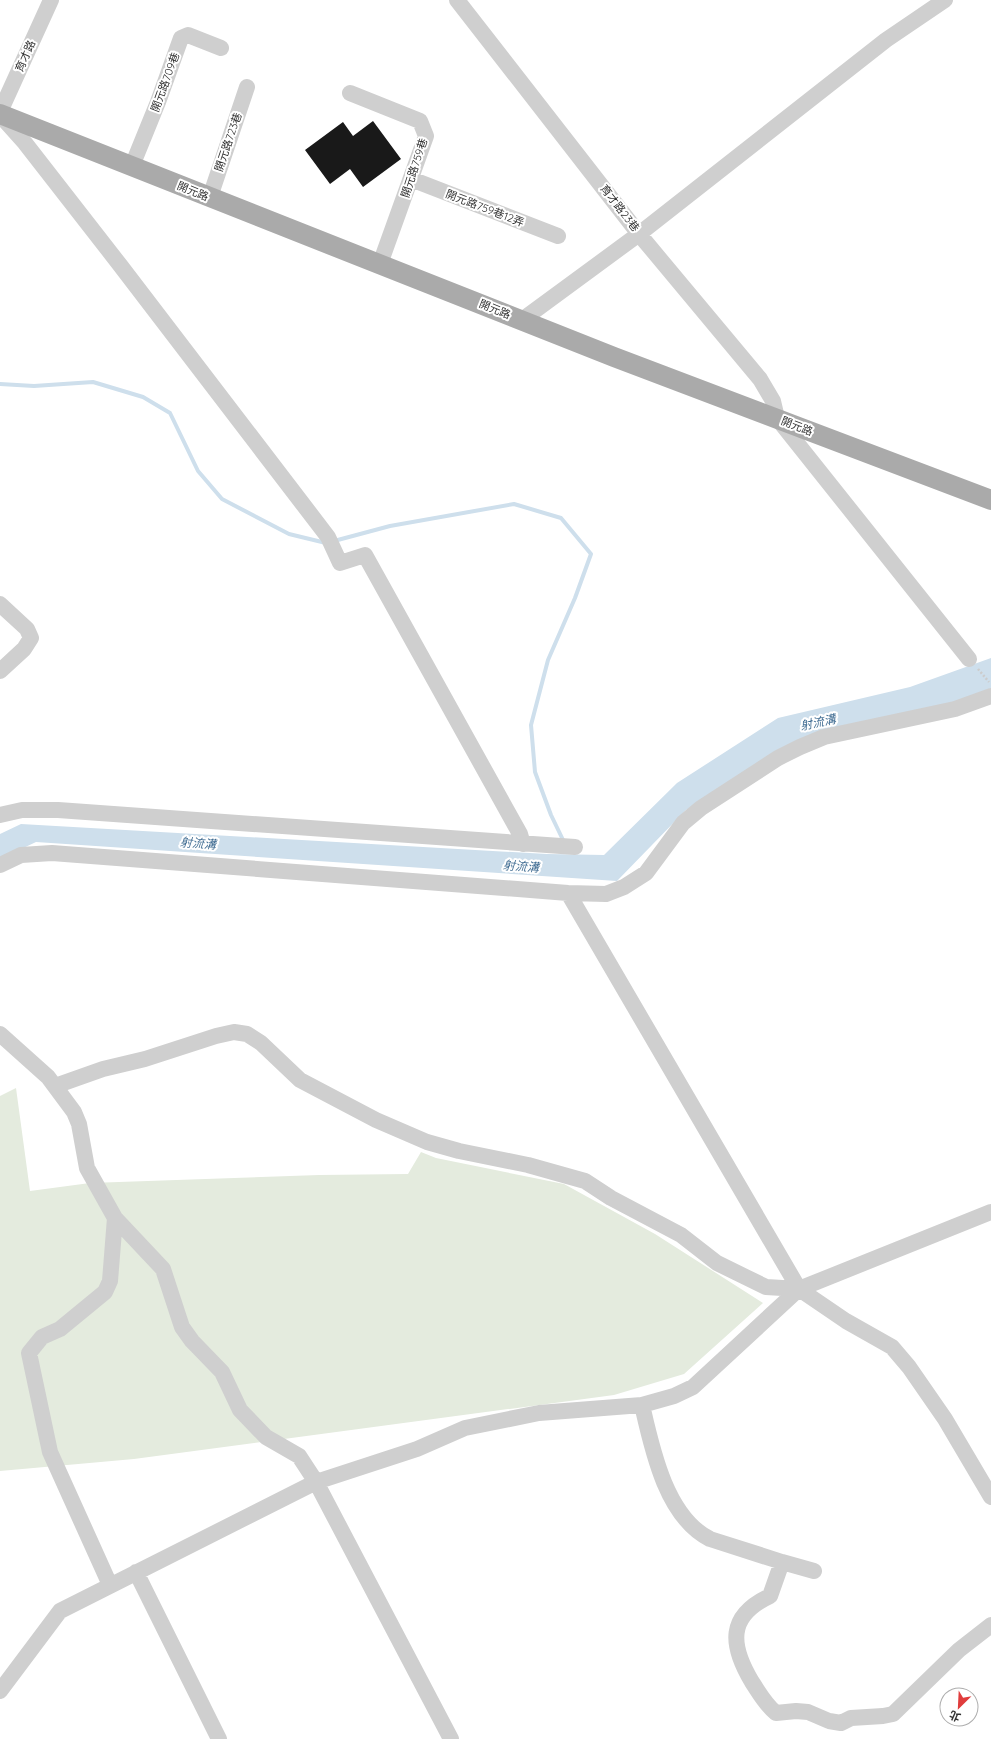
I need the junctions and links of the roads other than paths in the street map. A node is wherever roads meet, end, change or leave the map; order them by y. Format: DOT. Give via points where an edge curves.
graph roads {
  1 [pos="51,0"];
  2 [pos="457,0"];
  3 [pos="945,0"];
  4 [pos="221,48"];
  5 [pos="247,87"];
  6 [pos="350,93"];
  7 [pos="0,114"];
  8 [pos="132,166"];
  9 [pos="411,179"];
  10 [pos="210,197"];
  11 [pos="639,234"];
  12 [pos="558,236"];
  13 [pos="380,264"];
  14 [pos="522,320"];
  15 [pos="777,418"];
  16 [pos="991,500"];
  17 [pos="0,604"];
  18 [pos="970,659"];
  19 [pos="0,671"];
  20 [pos="991,696"];
  21 [pos="0,815"];
  22 [pos="523,844"];
  23 [pos="575,848"];
  24 [pos="0,865"];
  25 [pos="568,893"];
  26 [pos="0,1034"];
  27 [pos="54,1086"];
  28 [pos="991,1212"];
  29 [pos="115,1218"];
  30 [pos="799,1289"];
  31 [pos="642,1405"];
  32 [pos="316,1482"];
  33 [pos="991,1497"];
  34 [pos="782,1562"];
  35 [pos="814,1571"];
  36 [pos="136,1572"];
  37 [pos="110,1585"];
  38 [pos="991,1625"];
  39 [pos="0,1691"];
  40 [pos="219,1739"];
  41 [pos="450,1739"];
  1 -- 7 [label="street, 育才路"];
  2 -- 11 [label="street, 育才路23巷"];
  3 -- 11 [label="street" via="886,40"];
  4 -- 8 [label="street, 開元路709巷" via="188,35 181,38"];
  5 -- 10 [label="street, 開元路723巷"];
  6 -- 9 [label="street, 開元路759巷" via="420,121 426,136"];
  7 -- 8 [label="main road, 開元路"];
  7 -- 22 [label="street" via="328,537 340,563 365,555 520,834"];
  8 -- 10 [label="main road, 開元路"];
  9 -- 12 [label="street, 開元路759巷12弄"];
  9 -- 13 [label="street, 開元路759巷"];
  10 -- 13 [label="main road, 開元路"];
  11 -- 14 [label="street"];
  11 -- 15 [label="street, 育才路23巷" via="760,379 773,401"];
  13 -- 14 [label="main road, 開元路"];
  14 -- 15 [label="main road, 開元路"];
  15 -- 16 [label="main road, 開元路"];
  15 -- 18 [label="street"];
  17 -- 19 [label="street" via="27,628 30,638 24,649"];
  20 -- 25 [label="street" via="955,709 824,737 800,747 778,758 701,808 683,823 646,873 624,887 606,894"];
  21 -- 22 [label="street" via="22,810 58,810"];
  22 -- 23 [label="street"];
  24 -- 25 [label="street" via="21,855 52,853"];
  25 -- 30 [label="street"];
  26 -- 27 [label="street" via="48,1077"];
  27 -- 29 [label="street" via="74,1112 88,1168"];
  27 -- 30 [label="street" via="216,1036 234,1032 247,1034 261,1043 300,1080 376,1120 427,1142 528,1165 584,1181 681,1235 717,1263 766,1287"];
  28 -- 30 [label="street"];
  29 -- 32 [label="street" via="163,1269 182,1327 222,1372 240,1410 266,1437 299,1456"];
  29 -- 37 [label="street" via="110,1280 105,1292 60,1329 42,1337 29,1353 50,1452"];
  30 -- 31 [label="street" via="693,1387 674,1396"];
  30 -- 33 [label="street" via="846,1321 892,1346 945,1419"];
  31 -- 32 [label="street" via="539,1413 465,1428 417,1449"];
  31 -- 34 [label="street" via="668,1491 684,1517 701,1534"];
  32 -- 36 [label="street"];
  32 -- 41 [label="street"];
  34 -- 35 [label="street"];
  34 -- 38 [label="street" via="770,1596 754,1604 745,1614 736,1633 739,1657 766,1705 776,1713 808,1712 841,1723 851,1718 893,1714 960,1650"];
  36 -- 37 [label="street"];
  36 -- 40 [label="street"];
  37 -- 39 [label="street" via="60,1611"];
}
